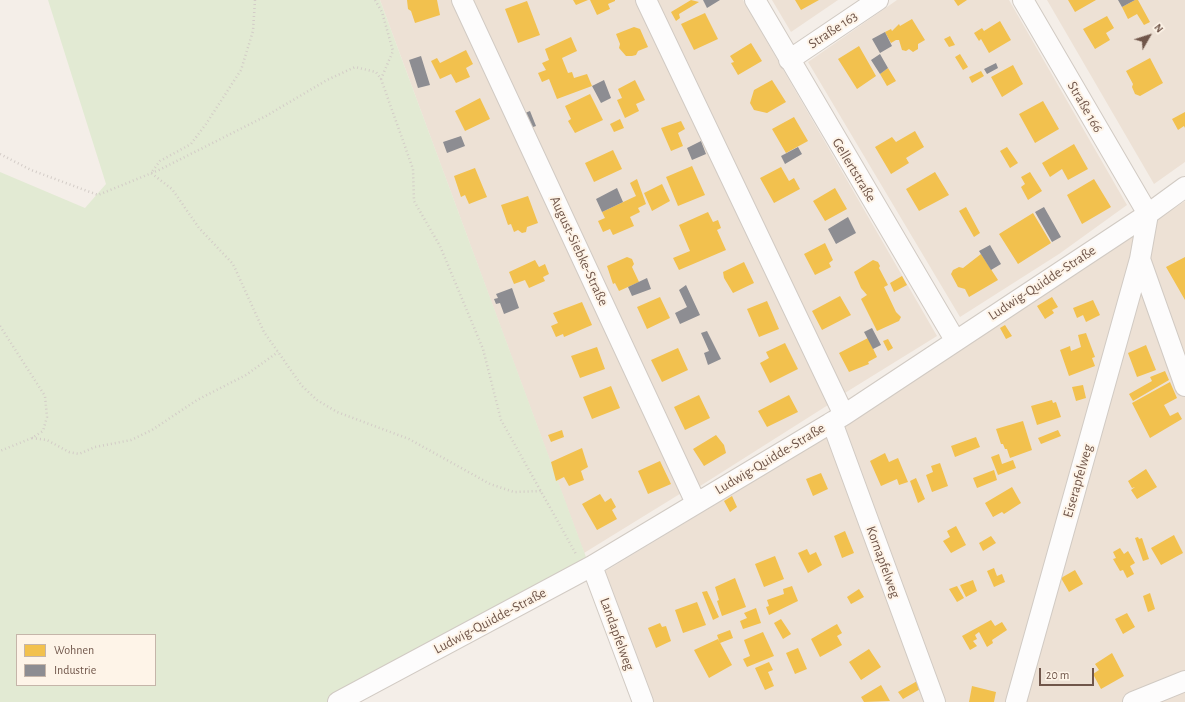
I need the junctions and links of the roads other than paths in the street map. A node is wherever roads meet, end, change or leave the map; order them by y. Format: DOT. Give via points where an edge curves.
graph roads {
  1 [pos="462,0"];
  2 [pos="646,0"];
  3 [pos="755,0"];
  4 [pos="878,0"];
  5 [pos="1023,0"];
  6 [pos="789,60"];
  7 [pos="1185,187"];
  8 [pos="1148,214"];
  9 [pos="1140,259"];
  10 [pos="955,340"];
  11 [pos="1185,386"];
  12 [pos="838,419"];
  13 [pos="696,503"];
  14 [pos="588,568"];
  15 [pos="1185,681"];
  16 [pos="338,702"];
  17 [pos="642,702"];
  18 [pos="935,702"];
  19 [pos="1016,702"];
  20 [pos="1133,702"];
  1 -- 13 [label="street, August-Siebke-Straße"];
  2 -- 12 [label="street"];
  3 -- 6 [label="street, Gellertstraße"];
  4 -- 6 [label="street, Straße 163"];
  5 -- 8 [label="street, Straße 166"];
  6 -- 10 [label="street, Gellertstraße"];
  7 -- 8 [label="street, Ludwig-Quidde-Straße"];
  8 -- 9 [label="street, Eiserapfelweg"];
  8 -- 10 [label="street, Ludwig-Quidde-Straße"];
  9 -- 11 [label="street"];
  9 -- 19 [label="street, Eiserapfelweg"];
  10 -- 12 [label="street, Ludwig-Quidde-Straße"];
  12 -- 13 [label="street, Ludwig-Quidde-Straße"];
  12 -- 18 [label="street, Kornapfelweg"];
  13 -- 14 [label="street, Ludwig-Quidde-Straße"];
  14 -- 16 [label="street, Ludwig-Quidde-Straße"];
  14 -- 17 [label="street, Landapfelweg"];
  15 -- 20 [label="street"];
}
